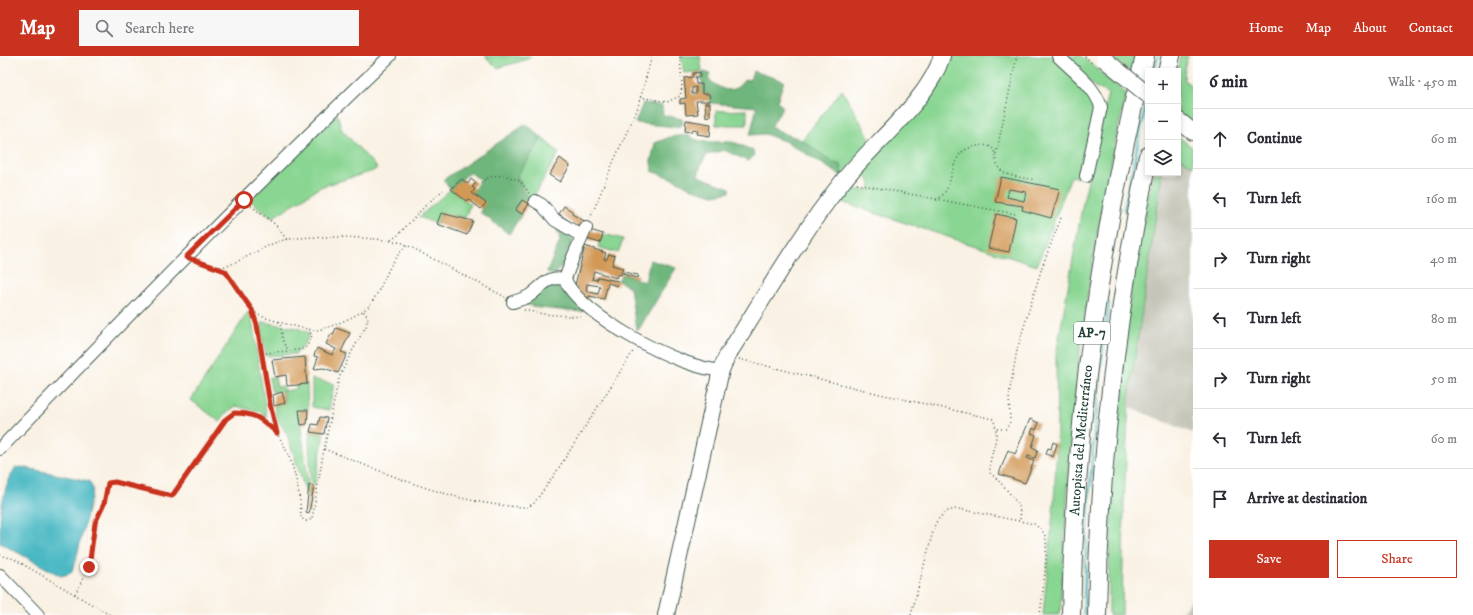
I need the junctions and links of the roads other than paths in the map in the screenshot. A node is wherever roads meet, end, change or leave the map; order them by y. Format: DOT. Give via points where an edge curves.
graph roads {
  1 [pos="390,56"];
  2 [pos="942,56"];
  3 [pos="1058,56"];
  4 [pos="1145,56"];
  5 [pos="1171,56"];
  6 [pos="1102,58"];
  7 [pos="1168,68"];
  8 [pos="1145,93"];
  9 [pos="1145,173"];
  10 [pos="1086,176"];
  11 [pos="535,201"];
  12 [pos="565,279"];
  13 [pos="513,302"];
  14 [pos="724,363"];
  15 [pos="0,449"];
  16 [pos="1103,484"];
  17 [pos="0,576"];
  18 [pos="38,615"];
  19 [pos="666,615"];
  20 [pos="1071,615"];
  21 [pos="1097,615"];
  22 [pos="1103,615"];
  1 -- 15 [label="street" via="186,257"];
  2 -- 14 [label="main road" via="939,67 923,93 843,181 809,228"];
  3 -- 10 [label="street" via="1090,87 1099,99 1101,107"];
  4 -- 20 [label="highway, Autopista del Mediterráneo / AP-7" via="1119,171 1097,302 1080,439"];
  5 -- 7 [label="highway"];
  6 -- 8 [label="main road, bridge"];
  9 -- 16 [label="highway, Autopista del Mediterráneo / AP-7" via="1122,305"];
  11 -- 12 [label="street" via="555,220 584,232"];
  12 -- 13 [label="street" via="551,278 527,297"];
  12 -- 14 [label="street" via="572,294 639,341 694,366 710,370"];
  14 -- 19 [label="main road"];
  16 -- 21 [label="highway, Autopista del Mediterráneo / AP-7"];
  16 -- 22 [label="highway"];
  17 -- 18 [label="street"];
}
